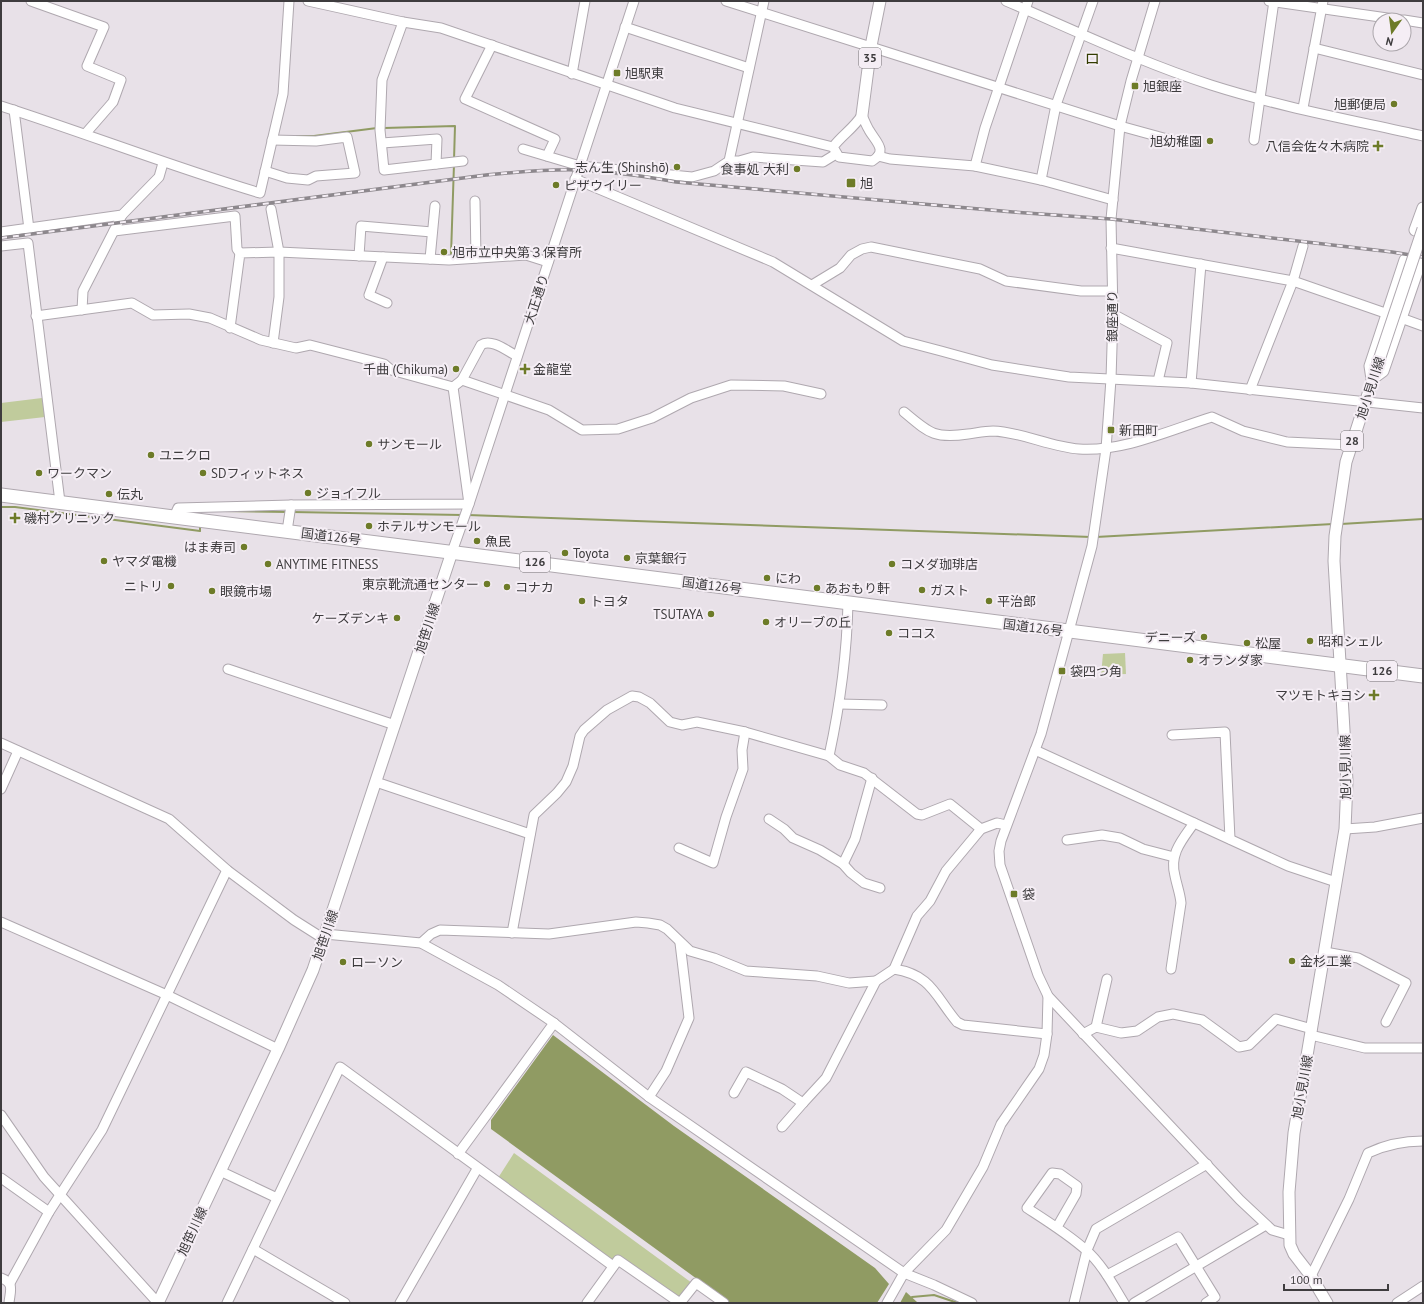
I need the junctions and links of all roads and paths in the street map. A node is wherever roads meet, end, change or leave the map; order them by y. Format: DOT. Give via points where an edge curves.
graph roads {
  1 [pos="31,1"];
  2 [pos="289,1"];
  3 [pos="308,1"];
  4 [pos="585,1"];
  5 [pos="634,1"];
  6 [pos="726,1"];
  7 [pos="764,1"];
  8 [pos="880,1"];
  9 [pos="1006,1"];
  10 [pos="1093,1"];
  11 [pos="1155,1"];
  12 [pos="1272,1"];
  13 [pos="1027,5"];
  14 [pos="1322,5"];
  15 [pos="761,12"];
  16 [pos="1372,14"];
  17 [pos="1412,21"];
  18 [pos="404,22"];
  19 [pos="1423,23"];
  20 [pos="625,28"];
  21 [pos="1081,33"];
  22 [pos="492,45"];
  23 [pos="871,46"];
  24 [pos="1314,48"];
  25 [pos="1137,59"];
  26 [pos="749,68"];
  27 [pos="572,74"];
  28 [pos="1423,75"];
  29 [pos="607,85"];
  30 [pos="999,86"];
  31 [pos="1260,98"];
  32 [pos="1056,105"];
  33 [pos="1,106"];
  34 [pos="1303,108"];
  35 [pos="14,110"];
  36 [pos="862,115"];
  37 [pos="737,125"];
  38 [pos="1120,126"];
  39 [pos="86,133"];
  40 [pos="1423,136"];
  41 [pos="272,140"];
  42 [pos="1171,140"];
  43 [pos="1254,140"];
  44 [pos="382,143"];
  45 [pos="523,149"];
  46 [pos="835,150"];
  47 [pos="547,156"];
  48 [pos="878,156"];
  49 [pos="463,161"];
  50 [pos="729,161"];
  51 [pos="163,163"];
  52 [pos="436,164"];
  53 [pos="580,166"];
  54 [pos="975,166"];
  55 [pos="265,171"];
  56 [pos="575,179"];
  57 [pos="1041,180"];
  58 [pos="1113,200"];
  59 [pos="475,201"];
  60 [pos="435,206"];
  61 [pos="1423,208"];
  62 [pos="271,209"];
  63 [pos="122,215"];
  64 [pos="1423,228"];
  65 [pos="29,229"];
  66 [pos="114,231"];
  67 [pos="1,232"];
  68 [pos="432,232"];
  69 [pos="1423,234"];
  70 [pos="1,246"];
  71 [pos="1303,246"];
  72 [pos="1111,248"];
  73 [pos="279,252"];
  74 [pos="240,253"];
  75 [pos="359,256"];
  76 [pos="383,257"];
  77 [pos="476,258"];
  78 [pos="430,259"];
  79 [pos="548,262"];
  80 [pos="1201,264"];
  81 [pos="1422,264"];
  82 [pos="1293,281"];
  83 [pos="812,285"];
  84 [pos="1112,291"];
  85 [pos="387,304"];
  86 [pos="82,310"];
  87 [pos="1112,314"];
  88 [pos="1388,314"];
  89 [pos="36,316"];
  90 [pos="1401,318"];
  91 [pos="1423,326"];
  92 [pos="230,328"];
  93 [pos="273,343"];
  94 [pos="517,356"];
  95 [pos="1111,379"];
  96 [pos="1372,379"];
  97 [pos="462,380"];
  98 [pos="1158,382"];
  99 [pos="1191,383"];
  100 [pos="453,387"];
  101 [pos="1250,390"];
  102 [pos="504,394"];
  103 [pos="821,394"];
  104 [pos="1364,402"];
  105 [pos="1423,408"];
  106 [pos="904,412"];
  107 [pos="1351,445"];
  108 [pos="1106,449"];
  109 [pos="1,495"];
  110 [pos="60,502"];
  111 [pos="469,504"];
  112 [pos="290,509"];
  113 [pos="174,516"];
  114 [pos="287,531"];
  115 [pos="452,552"];
  116 [pos="848,602"];
  117 [pos="1069,631"];
  118 [pos="1340,667"];
  119 [pos="228,669"];
  120 [pos="1423,676"];
  121 [pos="839,704"];
  122 [pos="882,705"];
  123 [pos="395,724"];
  124 [pos="745,732"];
  125 [pos="1172,735"];
  126 [pos="1,743"];
  127 [pos="1035,750"];
  128 [pos="18,751"];
  129 [pos="829,756"];
  130 [pos="872,778"];
  131 [pos="376,782"];
  132 [pos="1,789"];
  133 [pos="1423,818"];
  134 [pos="769,819"];
  135 [pos="1194,823"];
  136 [pos="1006,825"];
  137 [pos="981,828"];
  138 [pos="1345,829"];
  139 [pos="530,834"];
  140 [pos="1230,839"];
  141 [pos="1067,840"];
  142 [pos="680,848"];
  143 [pos="1174,857"];
  144 [pos="843,864"];
  145 [pos="227,870"];
  146 [pos="1336,882"];
  147 [pos="880,888"];
  148 [pos="1,922"];
  149 [pos="512,933"];
  150 [pos="325,936"];
  151 [pos="421,943"];
  152 [pos="680,943"];
  153 [pos="1325,952"];
  154 [pos="894,969"];
  155 [pos="1171,969"];
  156 [pos="1107,979"];
  157 [pos="876,981"];
  158 [pos="168,995"];
  159 [pos="1048,996"];
  160 [pos="554,1022"];
  161 [pos="1386,1022"];
  162 [pos="1096,1027"];
  163 [pos="1311,1032"];
  164 [pos="1047,1034"];
  165 [pos="1084,1034"];
  166 [pos="1423,1048"];
  167 [pos="278,1049"];
  168 [pos="734,1093"];
  169 [pos="649,1097"];
  170 [pos="802,1103"];
  171 [pos="1,1116"];
  172 [pos="782,1128"];
  173 [pos="1423,1141"];
  174 [pos="458,1154"];
  175 [pos="1207,1164"];
  176 [pos="477,1169"];
  177 [pos="220,1171"];
  178 [pos="1,1178"];
  179 [pos="60,1196"];
  180 [pos="277,1198"];
  181 [pos="49,1212"];
  182 [pos="1266,1225"];
  183 [pos="1056,1227"];
  184 [pos="1289,1235"];
  185 [pos="253,1249"];
  186 [pos="1087,1250"];
  187 [pos="613,1266"];
  188 [pos="1195,1267"];
  189 [pos="904,1273"];
  190 [pos="1107,1275"];
  191 [pos="1311,1276"];
  192 [pos="1,1278"];
  193 [pos="10,1283"];
  194 [pos="1423,1286"];
  195 [pos="9,1303"];
  196 [pos="158,1303"];
  197 [pos="228,1303"];
  198 [pos="345,1303"];
  199 [pos="400,1303"];
  200 [pos="587,1303"];
  201 [pos="680,1303"];
  202 [pos="724,1303"];
  203 [pos="887,1303"];
  204 [pos="972,1303"];
  205 [pos="1074,1303"];
  206 [pos="1124,1303"];
  207 [pos="1134,1303"];
  208 [pos="1206,1303"];
  209 [pos="1327,1303"];
  210 [pos="1397,1303"];
  1 -- 39 [label="street" via="104,27 87,66 121,80 113,102"];
  2 -- 41 [label="street" via="283,94"];
  3 -- 18 [label="street"];
  4 -- 27 [label="street"];
  5 -- 20 [label="street, 大正通り"];
  6 -- 15 [label="street"];
  7 -- 15 [label="street"];
  8 -- 23 [label="main road, 35"];
  9 -- 13 [label="street"];
  10 -- 21 [label="street"];
  11 -- 25 [label="street, 銀座通り"];
  12 -- 14 [label="street"];
  12 -- 31 [label="street"];
  13 -- 21 [label="street"];
  13 -- 30 [label="street"];
  14 -- 16 [label="street"];
  14 -- 24 [label="street"];
  15 -- 23 [label="street"];
  15 -- 26 [label="street"];
  17 -- 19 [label="street"];
  18 -- 22 [label="street" via="441,28"];
  18 -- 44 [label="street" via="382,80"];
  20 -- 26 [label="street"];
  20 -- 29 [label="street, 大正通り"];
  21 -- 25 [label="street"];
  21 -- 32 [label="street"];
  22 -- 27 [label="street"];
  22 -- 47 [label="street" via="465,99 555,139"];
  23 -- 30 [label="street"];
  23 -- 36 [label="main road, 35"];
  24 -- 28 [label="street"];
  24 -- 34 [label="street"];
  25 -- 31 [label="street" via="1208,84"];
  25 -- 38 [label="street, 銀座通り"];
  26 -- 37 [label="street"];
  27 -- 29 [label="street"];
  29 -- 37 [label="street"];
  29 -- 53 [label="street, 大正通り"];
  30 -- 32 [label="street"];
  30 -- 54 [label="street"];
  31 -- 34 [label="street"];
  31 -- 43 [label="street"];
  32 -- 38 [label="street"];
  32 -- 57 [label="street"];
  33 -- 35 [label="street"];
  34 -- 40 [label="street"];
  35 -- 39 [label="street"];
  35 -- 65 [label="street"];
  36 -- 46 [label="street" via="855,126 838,140"];
  36 -- 48 [label="street" via="879,144"];
  37 -- 46 [label="street"];
  37 -- 50 [label="street"];
  38 -- 42 [label="street"];
  38 -- 58 [label="street, 銀座通り"];
  39 -- 51 [label="street"];
  41 -- 55 [label="street"];
  41 -- 55 [label="street" via="316,141 347,137 355,173 316,176 308,180 287,178"];
  44 -- 52 [label="street" via="384,170"];
  44 -- 52 [label="street" via="437,139"];
  45 -- 47 [label="street"];
  46 -- 48 [label="street" via="839,157 847,159 872,161"];
  46 -- 50 [label="street" via="823,162 753,157"];
  47 -- 53 [label="street"];
  48 -- 54 [label="street"];
  49 -- 52 [label="street"];
  50 -- 53 [label="street" via="714,171 692,177"];
  51 -- 55 [label="street" via="260,192"];
  51 -- 63 [label="street" via="159,177"];
  53 -- 56 [label="street, 大正通り"];
  54 -- 57 [label="street"];
  56 -- 79 [label="street, 大正通り"];
  56 -- 83 [label="street" via="773,262"];
  57 -- 58 [label="street"];
  58 -- 72 [label="street, 銀座通り"];
  59 -- 77 [label="street"];
  60 -- 68 [label="street"];
  61 -- 69 [label="main road" via="1415,230"];
  62 -- 73 [label="street"];
  63 -- 65 [label="street"];
  63 -- 66 [label="street"];
  64 -- 96 [label="main road, 旭小見川線 / 28, bridge"];
  65 -- 67 [label="street"];
  66 -- 74 [label="street" via="235,216 237,249"];
  66 -- 86 [label="street" via="83,291"];
  68 -- 75 [label="street" via="360,226"];
  68 -- 78 [label="street"];
  70 -- 89 [label="street" via="28,243"];
  71 -- 82 [label="street"];
  72 -- 80 [label="street"];
  72 -- 84 [label="street, 銀座通り"];
  73 -- 74 [label="street"];
  73 -- 75 [label="street"];
  73 -- 93 [label="street" via="279,297"];
  74 -- 92 [label="street"];
  75 -- 76 [label="street"];
  76 -- 78 [label="street"];
  76 -- 85 [label="street" via="369,295"];
  77 -- 78 [label="street"];
  77 -- 79 [label="street" via="526,255"];
  79 -- 94 [label="street, 大正通り"];
  80 -- 82 [label="street"];
  80 -- 99 [label="street"];
  81 -- 88 [label="main road" via="1405,260"];
  81 -- 90 [label="main road"];
  82 -- 88 [label="street"];
  82 -- 101 [label="street"];
  83 -- 84 [label="street" via="840,268 851,255 871,247 980,269 1006,281 1081,291"];
  83 -- 95 [label="street" via="903,341 992,365 1068,377"];
  84 -- 87 [label="street, 銀座通り"];
  86 -- 89 [label="street"];
  86 -- 92 [label="street" via="132,303 153,315 189,314 210,318"];
  87 -- 95 [label="street, 銀座通り"];
  87 -- 98 [label="street" via="1167,342"];
  88 -- 96 [label="main road" via="1370,366"];
  89 -- 110 [label="street"];
  90 -- 91 [label="street"];
  90 -- 96 [label="main road" via="1382,371"];
  92 -- 93 [label="street"];
  93 -- 100 [label="street" via="296,348 310,345 384,364 391,370"];
  94 -- 97 [label="street" via="490,342 484,343"];
  94 -- 102 [label="street, 大正通り"];
  95 -- 98 [label="street"];
  95 -- 108 [label="street, 銀座通り"];
  96 -- 104 [label="main road, 旭小見川線 / 28"];
  97 -- 100 [label="street"];
  97 -- 102 [label="street"];
  98 -- 99 [label="street"];
  99 -- 101 [label="street"];
  100 -- 111 [label="street"];
  101 -- 104 [label="street"];
  102 -- 103 [label="street" via="549,410 582,430 618,429 652,418 692,398 731,385 784,386"];
  102 -- 111 [label="street, 大正通り"];
  104 -- 105 [label="street"];
  104 -- 107 [label="main road, 旭小見川線 / 28"];
  106 -- 108 [label="street" via="935,435 948,437 992,431 1079,449"];
  107 -- 108 [label="street" via="1287,442 1243,431 1212,417"];
  107 -- 118 [label="main road, 旭小見川線 / 28" via="1341,485 1334,561"];
  108 -- 117 [label="street, 銀座通り" via="1093,537"];
  109 -- 110 [label="highway, 国道126号 / 126"];
  110 -- 113 [label="highway, 国道126号 / 126"];
  111 -- 112 [label="street"];
  111 -- 115 [label="street, 大正通り"];
  112 -- 113 [label="street" via="178,508"];
  112 -- 114 [label="street"];
  113 -- 114 [label="highway, 国道126号 / 126"];
  114 -- 115 [label="highway, 国道126号 / 126"];
  115 -- 116 [label="highway, 国道126号 / 126"];
  115 -- 123 [label="main road, 旭笹川線"];
  116 -- 117 [label="highway, 国道126号 / 126"];
  116 -- 121 [label="street" via="845,661"];
  117 -- 118 [label="highway, 国道126号 / 126"];
  117 -- 127 [label="street, 銀座通り"];
  118 -- 120 [label="highway, 国道126号 / 126"];
  118 -- 138 [label="main road, 旭小見川線 / 28" via="1347,781"];
  119 -- 123 [label="street"];
  121 -- 122 [label="street"];
  121 -- 129 [label="street"];
  123 -- 131 [label="main road, 旭笹川線"];
  124 -- 129 [label="street"];
  124 -- 139 [label="street" via="697,722 682,725 670,722 661,712 639,697 625,698 584,730 566,782 534,815"];
  124 -- 142 [label="street" via="742,750 743,769 713,863"];
  125 -- 140 [label="street" via="1225,732"];
  126 -- 128 [label="street"];
  127 -- 135 [label="street"];
  127 -- 136 [label="street, 銀座通り"];
  128 -- 132 [label="street"];
  128 -- 145 [label="street" via="169,820"];
  129 -- 130 [label="street" via="840,765"];
  130 -- 137 [label="street" via="917,814 922,815 950,804"];
  130 -- 144 [label="street" via="855,839"];
  131 -- 139 [label="street"];
  131 -- 150 [label="main road, 旭笹川線"];
  133 -- 138 [label="street" via="1375,827"];
  134 -- 144 [label="street" via="793,838"];
  135 -- 140 [label="street"];
  135 -- 143 [label="street" via="1175,850"];
  136 -- 137 [label="street" via="997,823"];
  136 -- 159 [label="street, 銀座通り" via="999,851 1003,878"];
  137 -- 154 [label="street" via="946,872 930,901 917,916"];
  138 -- 146 [label="main road, 旭小見川線 / 28"];
  139 -- 149 [label="street"];
  140 -- 146 [label="street" via="1288,866"];
  141 -- 143 [label="street" via="1102,835 1120,838 1143,849"];
  143 -- 155 [label="street" via="1174,875 1181,903"];
  144 -- 147 [label="street" via="857,879"];
  145 -- 150 [label="street" via="294,920"];
  145 -- 158 [label="street"];
  146 -- 153 [label="main road, 旭小見川線 / 28"];
  148 -- 158 [label="street"];
  149 -- 151 [label="street" via="440,930"];
  149 -- 152 [label="street" via="549,934 636,922 660,925"];
  150 -- 151 [label="street"];
  150 -- 167 [label="main road, 旭笹川線"];
  151 -- 160 [label="street" via="498,985"];
  152 -- 157 [label="street" via="690,951 746,971 817,976 849,983"];
  152 -- 169 [label="street" via="689,1018 666,1071"];
  153 -- 161 [label="street" via="1358,958 1406,983"];
  153 -- 163 [label="main road, 旭小見川線 / 28"];
  154 -- 157 [label="street"];
  154 -- 164 [label="street" via="928,983 951,1016 963,1025"];
  156 -- 162 [label="street"];
  157 -- 170 [label="street" via="826,1078"];
  158 -- 167 [label="street"];
  158 -- 179 [label="street" via="102,1130"];
  159 -- 164 [label="street"];
  159 -- 165 [label="street"];
  160 -- 169 [label="street"];
  160 -- 174 [label="street"];
  162 -- 163 [label="street" via="1122,1033 1137,1031 1158,1017 1173,1014 1202,1020 1239,1047 1249,1045 1276,1019"];
  162 -- 165 [label="street"];
  163 -- 166 [label="street" via="1365,1048"];
  163 -- 184 [label="main road, 旭小見川線 / 28" via="1292,1157"];
  164 -- 189 [label="street" via="1039,1070 1001,1124 983,1167 954,1218 946,1230"];
  165 -- 175 [label="street"];
  167 -- 177 [label="main road, 旭笹川線"];
  168 -- 170 [label="street" via="746,1072 782,1089"];
  169 -- 189 [label="street"];
  170 -- 172 [label="street"];
  171 -- 179 [label="street"];
  173 -- 191 [label="street" via="1385,1145 1368,1153 1349,1199"];
  174 -- 176 [label="street"];
  174 -- 180 [label="street" via="340,1067"];
  175 -- 182 [label="street"];
  175 -- 186 [label="street" via="1096,1229"];
  176 -- 187 [label="street"];
  176 -- 199 [label="street"];
  177 -- 180 [label="street"];
  177 -- 196 [label="main road, 旭笹川線"];
  178 -- 181 [label="street"];
  179 -- 181 [label="street"];
  179 -- 196 [label="street"];
  180 -- 185 [label="street"];
  181 -- 193 [label="street"];
  182 -- 184 [label="street" via="1277,1233"];
  182 -- 188 [label="street"];
  183 -- 183 [label="street" via="1076,1194 1077,1186 1060,1174 1052,1173 1027,1208"];
  183 -- 186 [label="street"];
  184 -- 191 [label="main road, 旭小見川線 / 28" via="1294,1254"];
  185 -- 197 [label="street"];
  185 -- 198 [label="street"];
  186 -- 190 [label="street"];
  186 -- 205 [label="street"];
  187 -- 200 [label="street"];
  187 -- 201 [label="street" via="618,1260"];
  188 -- 190 [label="street" via="1178,1237"];
  188 -- 207 [label="street"];
  188 -- 208 [label="street" via="1215,1297"];
  189 -- 203 [label="street"];
  189 -- 204 [label="street"];
  190 -- 206 [label="street"];
  191 -- 209 [label="main road, 旭小見川線 / 28"];
  192 -- 193 [label="street"];
  193 -- 195 [label="street"];
  194 -- 210 [label="street"];
  201 -- 202 [label="street" via="696,1283"];
}
